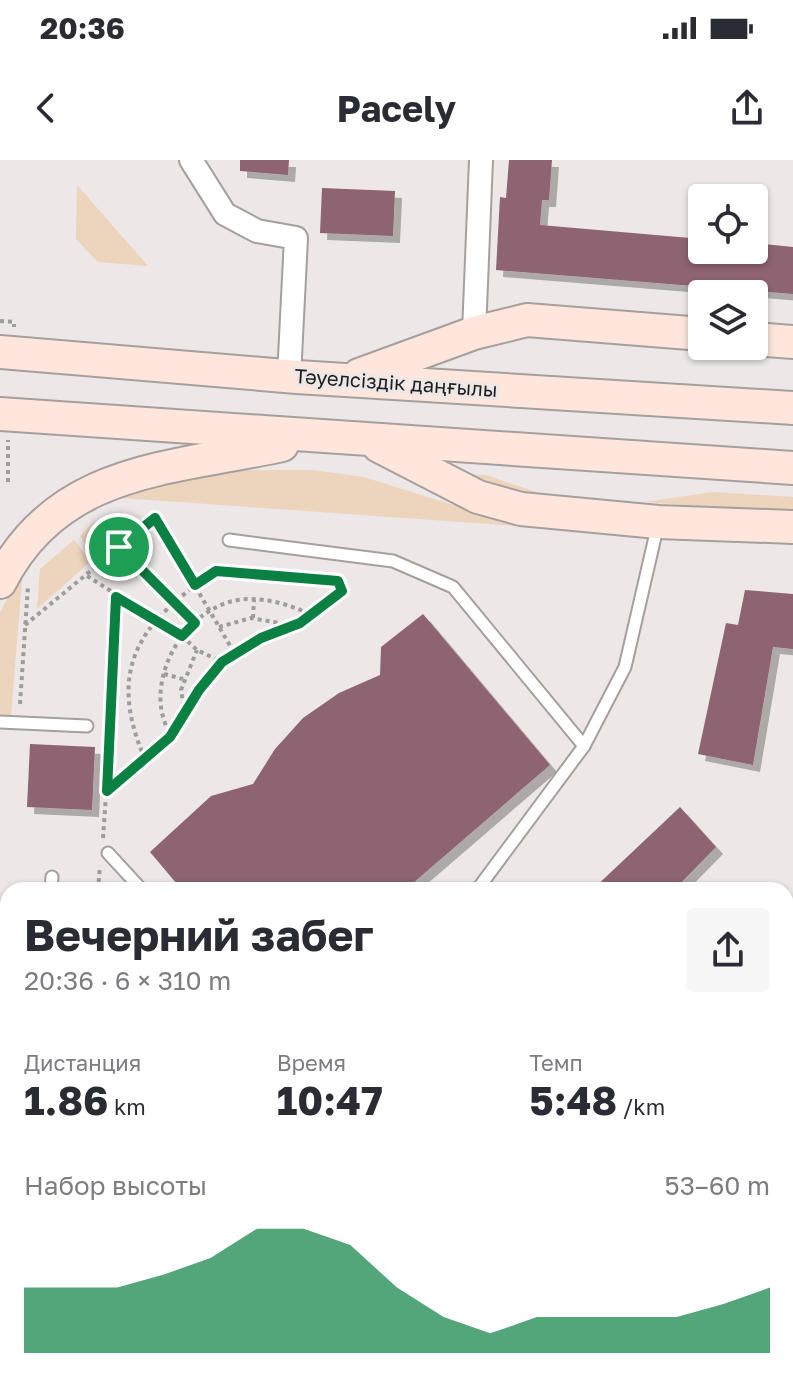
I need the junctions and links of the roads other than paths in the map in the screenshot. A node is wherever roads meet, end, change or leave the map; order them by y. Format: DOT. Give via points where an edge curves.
graph roads {
  1 [pos="191,160"];
  2 [pos="481,160"];
  3 [pos="474,333"];
  4 [pos="688,333"];
  5 [pos="768,340"];
  6 [pos="793,342"];
  7 [pos="0,352"];
  8 [pos="289,377"];
  9 [pos="345,380"];
  10 [pos="793,408"];
  11 [pos="4,414"];
  12 [pos="326,436"];
  13 [pos="365,439"];
  14 [pos="793,468"];
  15 [pos="658,522"];
  16 [pos="793,527"];
  17 [pos="229,540"];
  18 [pos="14,582"];
  19 [pos="0,722"];
  20 [pos="87,726"];
  21 [pos="584,746"];
  22 [pos="104,851"];
  23 [pos="134,882"];
  24 [pos="483,882"];
  1 -- 8 [label="street" via="225,214 257,231 296,238"];
  2 -- 3 [label="street"];
  3 -- 4 [label="main road" via="527,320"];
  3 -- 9 [label="main road"];
  5 -- 6 [label="main road"];
  7 -- 8 [label="main road, Тәуелсіздік даңғылы"];
  8 -- 9 [label="main road, Тәуелсіздік даңғылы"];
  9 -- 10 [label="main road, Тәуелсіздік даңғылы"];
  11 -- 12 [label="main road"];
  12 -- 13 [label="main road"];
  12 -- 18 [label="main road" via="184,461 111,483 44,522 10,563"];
  13 -- 14 [label="main road"];
  13 -- 15 [label="main road" via="478,497 521,509"];
  15 -- 16 [label="main road"];
  15 -- 21 [label="lane" via="625,667"];
  17 -- 21 [label="lane" via="393,561 453,587"];
  19 -- 20 [label="lane"];
  21 -- 24 [label="lane"];
  22 -- 23 [label="lane"];
}
